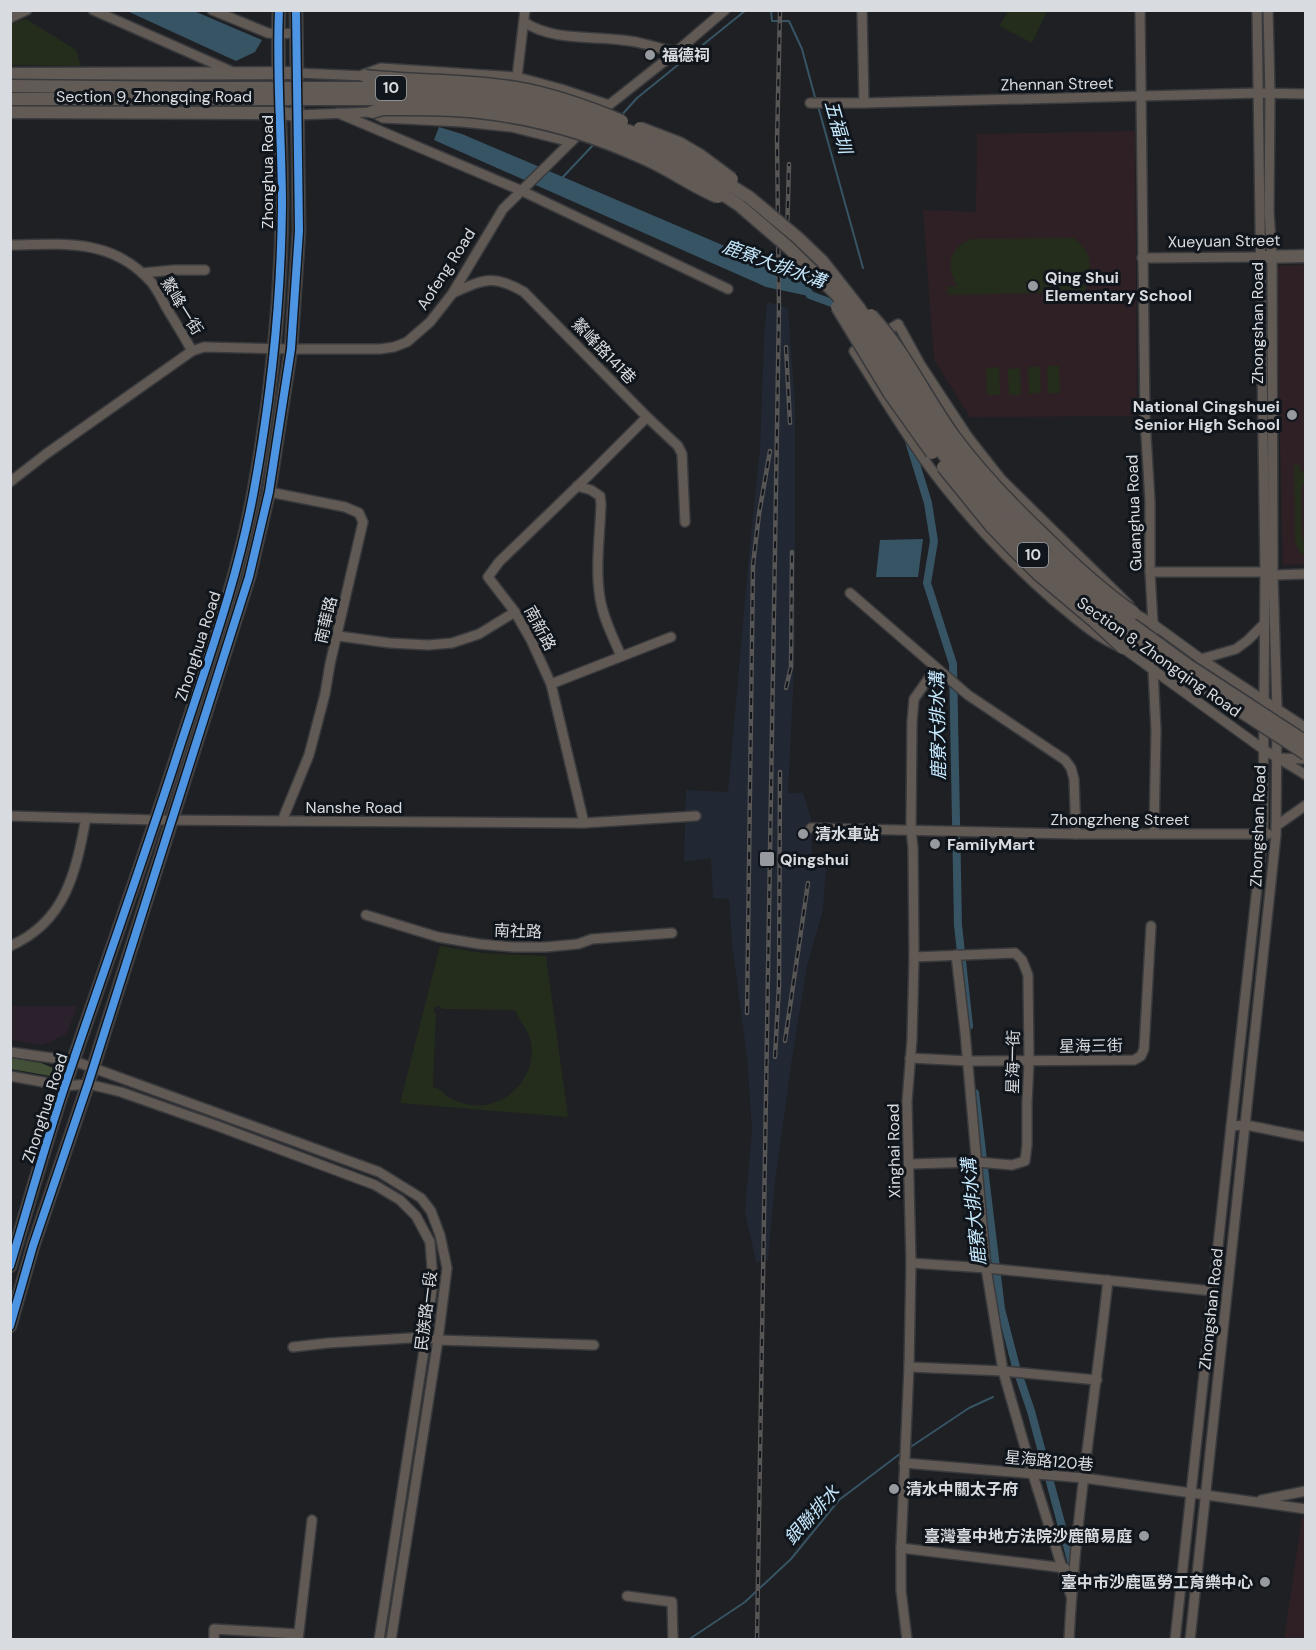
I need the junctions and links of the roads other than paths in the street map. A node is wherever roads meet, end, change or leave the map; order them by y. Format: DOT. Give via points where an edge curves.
graph roads {
  1 [pos="27,10"];
  2 [pos="93,10"];
  3 [pos="212,10"];
  4 [pos="279,10"];
  5 [pos="296,10"];
  6 [pos="525,10"];
  7 [pos="725,10"];
  8 [pos="862,10"];
  9 [pos="1140,10"];
  10 [pos="1257,10"];
  11 [pos="1268,10"];
  12 [pos="10,18"];
  13 [pos="524,22"];
  14 [pos="296,33"];
  15 [pos="278,34"];
  16 [pos="676,52"];
  17 [pos="233,72"];
  18 [pos="278,72"];
  19 [pos="297,73"];
  20 [pos="10,74"];
  21 [pos="363,75"];
  22 [pos="518,77"];
  23 [pos="10,86"];
  24 [pos="1259,93"];
  25 [pos="1270,94"];
  26 [pos="1305,94"];
  27 [pos="1142,97"];
  28 [pos="10,99"];
  29 [pos="814,103"];
  30 [pos="864,104"];
  31 [pos="609,105"];
  32 [pos="10,112"];
  33 [pos="372,112"];
  34 [pos="280,113"];
  35 [pos="338,113"];
  36 [pos="298,115"];
  37 [pos="571,142"];
  38 [pos="523,188"];
  39 [pos="744,201"];
  40 [pos="10,245"];
  41 [pos="1305,256"];
  42 [pos="1267,257"];
  43 [pos="1142,258"];
  44 [pos="205,270"];
  45 [pos="142,273"];
  46 [pos="828,287"];
  47 [pos="728,289"];
  48 [pos="847,291"];
  49 [pos="452,294"];
  50 [pos="275,348"];
  51 [pos="291,349"];
  52 [pos="192,351"];
  53 [pos="647,417"];
  54 [pos="10,482"];
  55 [pos="577,486"];
  56 [pos="269,492"];
  57 [pos="685,522"];
  58 [pos="1150,572"];
  59 [pos="1269,573"];
  60 [pos="1305,574"];
  61 [pos="850,593"];
  62 [pos="515,612"];
  63 [pos="1135,614"];
  64 [pos="1153,624"];
  65 [pos="1264,624"];
  66 [pos="338,636"];
  67 [pos="671,637"];
  68 [pos="1123,648"];
  69 [pos="621,656"];
  70 [pos="1201,659"];
  71 [pos="936,668"];
  72 [pos="1153,670"];
  73 [pos="551,684"];
  74 [pos="1264,702"];
  75 [pos="1277,709"];
  76 [pos="1305,729"];
  77 [pos="1305,742"];
  78 [pos="1263,749"];
  79 [pos="1305,756"];
  80 [pos="1276,758"];
  81 [pos="1305,775"];
  82 [pos="1305,805"];
  83 [pos="10,816"];
  84 [pos="696,816"];
  85 [pos="86,818"];
  86 [pos="173,819"];
  87 [pos="156,820"];
  88 [pos="282,821"];
  89 [pos="584,823"];
  90 [pos="811,828"];
  91 [pos="911,830"];
  92 [pos="1276,830"];
  93 [pos="1263,833"];
  94 [pos="1076,834"];
  95 [pos="1154,834"];
  96 [pos="366,915"];
  97 [pos="1151,926"];
  98 [pos="672,933"];
  99 [pos="10,946"];
  100 [pos="956,955"];
  101 [pos="914,957"];
  102 [pos="10,1052"];
  103 [pos="910,1058"];
  104 [pos="74,1061"];
  105 [pos="968,1061"];
  106 [pos="1029,1062"];
  107 [pos="93,1068"];
  108 [pos="10,1076"];
  109 [pos="88,1084"];
  110 [pos="65,1086"];
  111 [pos="1231,1125"];
  112 [pos="1246,1125"];
  113 [pos="1305,1137"];
  114 [pos="977,1162"];
  115 [pos="909,1164"];
  116 [pos="911,1263"];
  117 [pos="10,1266"];
  118 [pos="986,1268"];
  119 [pos="1108,1280"];
  120 [pos="1213,1291"];
  121 [pos="10,1326"];
  122 [pos="426,1337"];
  123 [pos="438,1340"];
  124 [pos="594,1345"];
  125 [pos="293,1347"];
  126 [pos="909,1367"];
  127 [pos="1003,1371"];
  128 [pos="1097,1380"];
  129 [pos="904,1463"];
  130 [pos="1033,1475"];
  131 [pos="1084,1478"];
  132 [pos="1305,1491"];
  133 [pos="1191,1492"];
  134 [pos="1206,1495"];
  135 [pos="1255,1502"];
  136 [pos="1305,1509"];
  137 [pos="312,1520"];
  138 [pos="901,1548"];
  139 [pos="1062,1568"];
  140 [pos="1074,1568"];
  141 [pos="627,1596"];
  142 [pos="1071,1596"];
  143 [pos="298,1637"];
  144 [pos="214,1640"];
  145 [pos="379,1640"];
  146 [pos="391,1640"];
  147 [pos="673,1640"];
  148 [pos="907,1640"];
  149 [pos="1070,1640"];
  150 [pos="1175,1640"];
  151 [pos="1190,1640"];
  1 -- 12 [label="street"];
  2 -- 17 [label="street"];
  3 -- 15 [label="street"];
  4 -- 15 [label="main road, Zhonghua Road"];
  5 -- 14 [label="main road, Zhonghua Road"];
  6 -- 13 [label="street"];
  7 -- 16 [label="street, Aofeng Road"];
  8 -- 30 [label="street"];
  9 -- 27 [label="street, Guanghua Road"];
  10 -- 24 [label="street, Zhongshan Road"];
  11 -- 25 [label="street, Zhongshan Road"];
  13 -- 16 [label="street" via="542,32 630,41"];
  13 -- 22 [label="street"];
  14 -- 15 [label="street"];
  14 -- 19 [label="main road, Zhonghua Road"];
  15 -- 18 [label="main road, Zhonghua Road"];
  16 -- 31 [label="street, Aofeng Road"];
  17 -- 18 [label="main road, Section 9, Zhongqing Road"];
  17 -- 20 [label="main road, Section 9, Zhongqing Road"];
  18 -- 19 [label="main road, Section 9, Zhongqing Road"];
  18 -- 34 [label="main road, Zhonghua Road"];
  19 -- 21 [label="street"];
  19 -- 36 [label="main road, Zhonghua Road"];
  21 -- 22 [label="street" via="381,68"];
  21 -- 39 [label="main road, bridge" via="516,88 593,110 680,143 744,188"];
  22 -- 31 [label="street"];
  23 -- 39 [label="main road, 10, bridge" via="379,88 517,97 637,134 690,160"];
  24 -- 25 [label="street, Zhennan Street"];
  24 -- 27 [label="street, Zhennan Street"];
  24 -- 42 [label="street, Zhongshan Road"];
  25 -- 26 [label="street, Zhennan Street"];
  25 -- 42 [label="street, Zhongshan Road"];
  27 -- 30 [label="street, Zhennan Street"];
  27 -- 43 [label="street, Guanghua Road"];
  28 -- 39 [label="main road, 10, bridge" via="398,99 507,105 624,140"];
  29 -- 30 [label="street, Zhennan Street"];
  31 -- 37 [label="street, Aofeng Road"];
  32 -- 34 [label="main road, Section 9, Zhongqing Road"];
  33 -- 35 [label="street"];
  33 -- 37 [label="street" via="383,118 511,127"];
  33 -- 39 [label="main road, bridge" via="477,112 526,119 643,157 702,190"];
  34 -- 36 [label="main road, Section 9, Zhongqing Road"];
  34 -- 50 [label="main road, Zhonghua Road" via="282,207"];
  35 -- 36 [label="street"];
  35 -- 38 [label="street"];
  36 -- 51 [label="main road, Zhonghua Road" via="299,231"];
  37 -- 38 [label="street, Aofeng Road"];
  38 -- 47 [label="street"];
  38 -- 49 [label="street, Aofeng Road" via="498,217"];
  39 -- 46 [label="main road, 10, bridge"];
  39 -- 48 [label="main road, 10, bridge" via="798,238"];
  40 -- 45 [label="street, 鰲峰一街" via="93,247 115,255"];
  41 -- 42 [label="main road, Xueyuan Street"];
  42 -- 43 [label="street, Xueyuan Street"];
  42 -- 59 [label="street, Zhongshan Road"];
  43 -- 58 [label="street, Guanghua Road"];
  44 -- 45 [label="street"];
  45 -- 52 [label="street, 鰲峰一街"];
  46 -- 68 [label="main road, bridge" via="890,394 965,496 1038,574"];
  46 -- 79 [label="main road, 10, bridge" via="864,332 934,443 991,512 1039,561 1121,630"];
  48 -- 63 [label="main road, bridge" via="887,333 954,436 984,474 1092,582"];
  48 -- 77 [label="main road, 10, bridge" via="935,425 977,481 1047,555 1189,666"];
  49 -- 51 [label="street, Aofeng Road" via="419,332 393,347"];
  49 -- 53 [label="street, 鰲峰路141巷" via="482,280 497,280 524,292"];
  50 -- 51 [label="street, Aofeng Road"];
  50 -- 52 [label="street, Aofeng Road" via="204,347"];
  50 -- 87 [label="main road, Zhonghua Road" via="253,495 232,588"];
  51 -- 56 [label="main road, Zhonghua Road"];
  52 -- 54 [label="street, Aofeng Road"];
  53 -- 55 [label="street"];
  53 -- 57 [label="street, 鰲峰路141巷" via="682,454"];
  55 -- 62 [label="street, 南新路" via="488,577"];
  55 -- 69 [label="street" via="600,496 600,598"];
  56 -- 66 [label="street, 南華路" via="353,509 363,522"];
  56 -- 86 [label="main road, Zhonghua Road" via="249,577"];
  58 -- 59 [label="street"];
  58 -- 64 [label="street, Guanghua Road"];
  59 -- 60 [label="street"];
  59 -- 65 [label="street, Zhongshan Road"];
  59 -- 75 [label="street, Zhongshan Road"];
  61 -- 71 [label="street"];
  62 -- 66 [label="street" via="479,634 452,644"];
  62 -- 73 [label="street, 南新路"];
  63 -- 64 [label="street, Section 8, Zhongqing Road"];
  63 -- 68 [label="street, Section 8, Zhongqing Road" via="1126,600 1001,479 968,437 898,324 854,351 932,469 976,522 1081,624"];
  64 -- 70 [label="street, Section 8, Zhongqing Road"];
  64 -- 72 [label="street, Guanghua Road"];
  65 -- 70 [label="street" via="1236,649"];
  65 -- 74 [label="street, Zhongshan Road"];
  66 -- 88 [label="street, 南華路" via="309,755"];
  67 -- 69 [label="street"];
  68 -- 72 [label="street, Section 8, Zhongqing Road"];
  69 -- 73 [label="street"];
  70 -- 74 [label="street, Section 8, Zhongqing Road"];
  71 -- 91 [label="street, Xinghai Road" via="914,699"];
  71 -- 94 [label="street" via="968,695 1065,760 1074,779"];
  72 -- 78 [label="street, Section 8, Zhongqing Road"];
  72 -- 95 [label="street, Guanghua Road"];
  73 -- 89 [label="street, 南新路"];
  74 -- 75 [label="street, Section 8, Zhongqing Road"];
  74 -- 78 [label="street, Zhongshan Road"];
  75 -- 76 [label="street, Section 8, Zhongqing Road"];
  75 -- 80 [label="street, Zhongshan Road"];
  78 -- 80 [label="street, Section 8, Zhongqing Road"];
  78 -- 93 [label="street, Zhongshan Road"];
  79 -- 80 [label="street"];
  80 -- 81 [label="street, Section 8, Zhongqing Road"];
  80 -- 92 [label="street, Zhongshan Road"];
  82 -- 92 [label="street"];
  83 -- 85 [label="street, Nanshe Road"];
  84 -- 89 [label="street, Nanshe Road"];
  85 -- 87 [label="street, Nanshe Road"];
  85 -- 99 [label="street" via="78,861 62,901 38,930"];
  86 -- 87 [label="street, Nanshe Road"];
  86 -- 88 [label="street, Nanshe Road"];
  86 -- 107 [label="main road, Zhonghua Road"];
  87 -- 104 [label="main road, Zhonghua Road"];
  88 -- 89 [label="street, Nanshe Road"];
  90 -- 91 [label="street, Zhongzheng Street"];
  91 -- 94 [label="street, Zhongzheng Street"];
  91 -- 101 [label="street, Xinghai Road"];
  92 -- 93 [label="street, Zhongzheng Street"];
  92 -- 112 [label="street, Zhongshan Road"];
  93 -- 95 [label="street, Zhongzheng Street"];
  93 -- 111 [label="street, Zhongshan Road"];
  94 -- 95 [label="street, Zhongzheng Street"];
  96 -- 98 [label="street, 南社路" via="438,938 514,947"];
  97 -- 106 [label="street, 星海三街" via="1141,1056 1134,1060"];
  100 -- 101 [label="street, 星海一街"];
  100 -- 105 [label="street"];
  100 -- 106 [label="street, 星海一街" via="1015,953 1022,960 1028,975"];
  101 -- 103 [label="street, Xinghai Road"];
  102 -- 104 [label="street, 民族路一段"];
  103 -- 105 [label="street, 星海三街"];
  103 -- 115 [label="street, Xinghai Road"];
  104 -- 107 [label="street, 民族路一段"];
  104 -- 110 [label="main road, Zhonghua Road"];
  105 -- 106 [label="street, 星海三街"];
  105 -- 114 [label="street"];
  106 -- 114 [label="street, 星海一街" via="1025,1161 1012,1165"];
  107 -- 109 [label="main road, Zhonghua Road"];
  107 -- 123 [label="street, 民族路一段" via="379,1172 421,1198 440,1235 447,1268"];
  108 -- 110 [label="street, 民族路一段"];
  109 -- 110 [label="street, 民族路一段"];
  109 -- 121 [label="main road, Zhonghua Road"];
  109 -- 122 [label="street, 民族路一段" via="122,1092 317,1163 375,1185 400,1200 416,1216 430,1242 433,1281"];
  110 -- 117 [label="main road, Zhonghua Road"];
  111 -- 112 [label="street"];
  111 -- 120 [label="street, Zhongshan Road"];
  112 -- 113 [label="street"];
  112 -- 134 [label="street, Zhongshan Road"];
  114 -- 115 [label="street, 星海一街"];
  114 -- 118 [label="street"];
  115 -- 116 [label="street, Xinghai Road"];
  116 -- 118 [label="street"];
  116 -- 126 [label="street, Xinghai Road"];
  118 -- 119 [label="street"];
  118 -- 127 [label="street"];
  119 -- 120 [label="street"];
  119 -- 128 [label="street"];
  120 -- 133 [label="street, Zhongshan Road"];
  122 -- 123 [label="street"];
  122 -- 125 [label="street"];
  122 -- 145 [label="street, 民族路一段"];
  123 -- 124 [label="street"];
  123 -- 146 [label="street, 民族路一段"];
  126 -- 127 [label="street"];
  126 -- 129 [label="street, Xinghai Road"];
  127 -- 128 [label="street"];
  127 -- 130 [label="street"];
  128 -- 131 [label="street"];
  129 -- 130 [label="street, 星海路120巷"];
  129 -- 138 [label="street, Xinghai Road"];
  130 -- 131 [label="street, 星海路120巷"];
  130 -- 139 [label="street"];
  131 -- 133 [label="street, 星海路120巷"];
  131 -- 140 [label="street"];
  132 -- 135 [label="street"];
  133 -- 134 [label="street, 星海路120巷"];
  133 -- 150 [label="street, Zhongshan Road"];
  134 -- 135 [label="street, 星海路120巷"];
  134 -- 151 [label="street, Zhongshan Road"];
  135 -- 136 [label="street, 星海路120巷"];
  137 -- 143 [label="street"];
  138 -- 139 [label="street"];
  138 -- 148 [label="street, Xinghai Road"];
  139 -- 140 [label="street"];
  139 -- 142 [label="street"];
  140 -- 142 [label="street"];
  141 -- 147 [label="street" via="672,1602"];
  142 -- 149 [label="street"];
  143 -- 144 [label="street" via="214,1629"];
}
